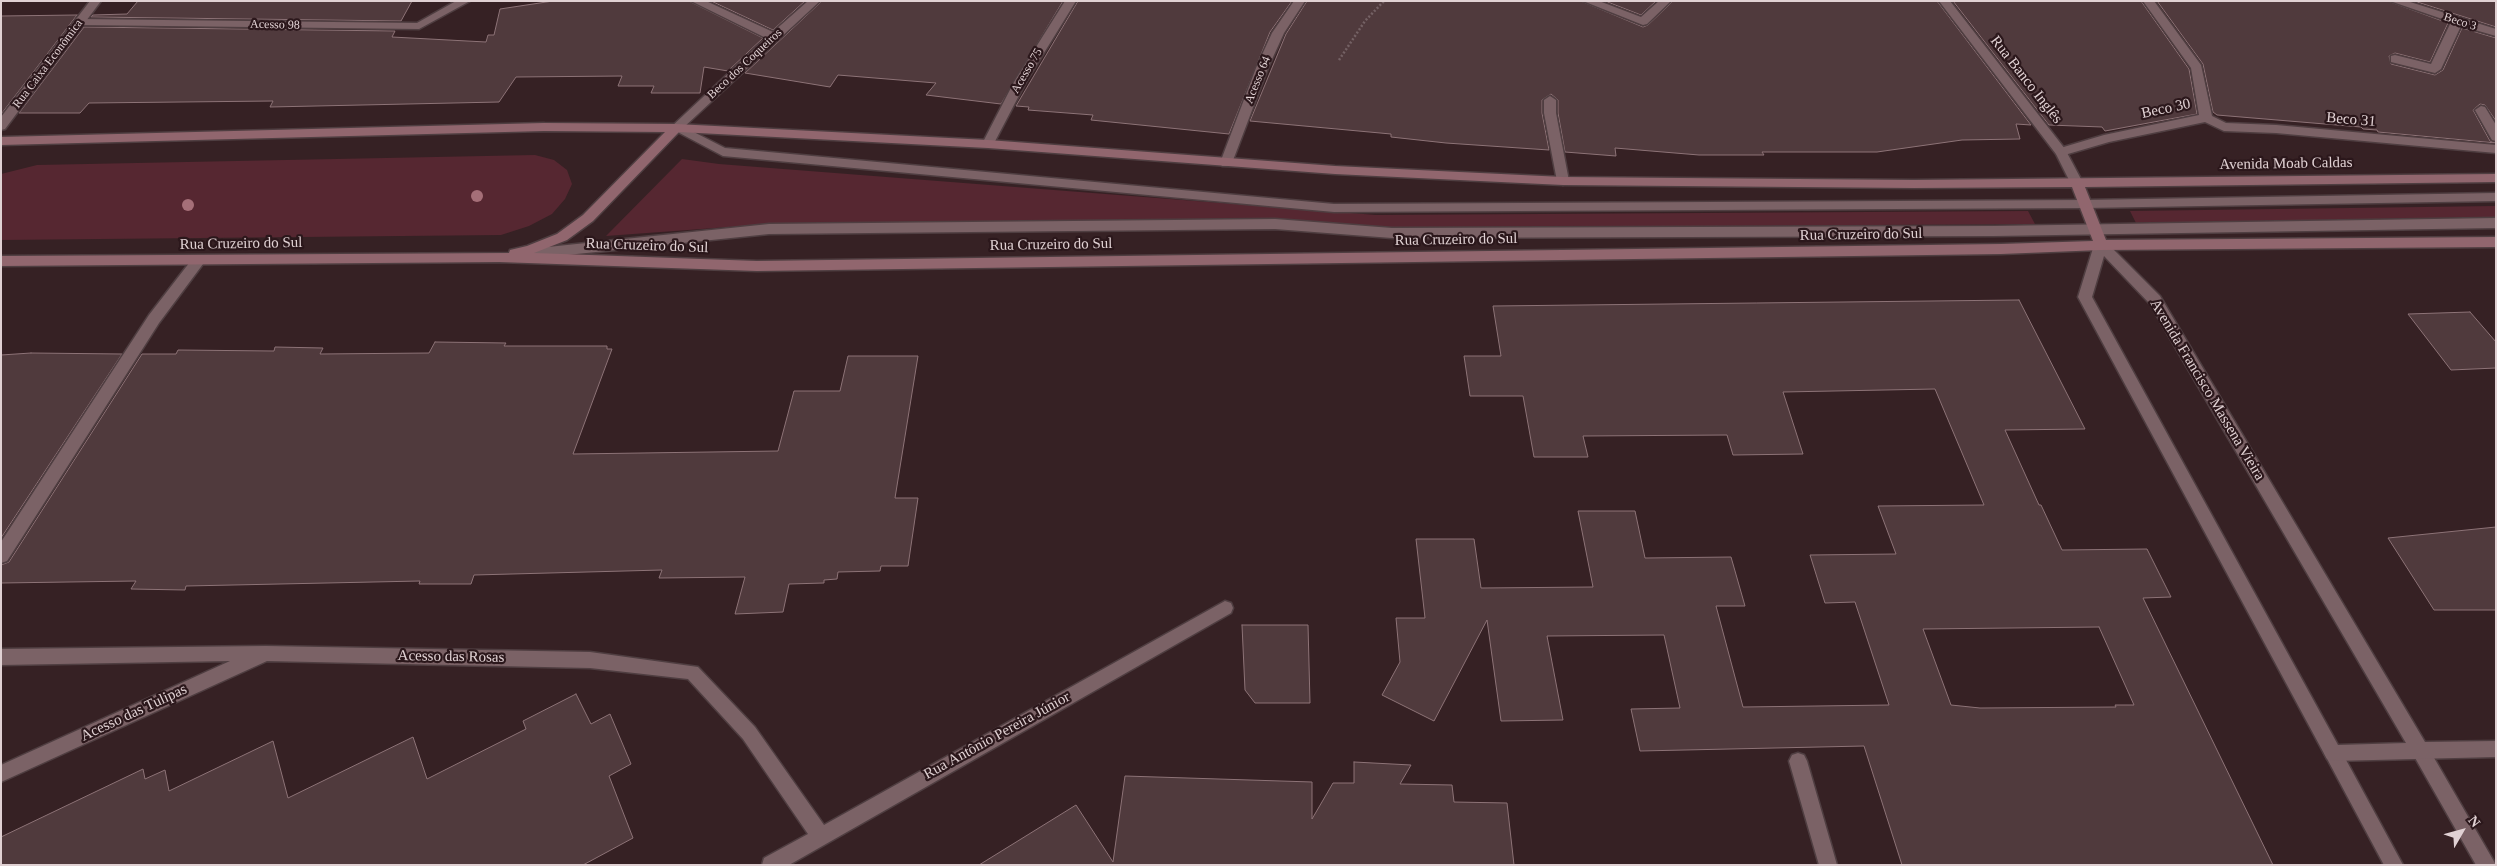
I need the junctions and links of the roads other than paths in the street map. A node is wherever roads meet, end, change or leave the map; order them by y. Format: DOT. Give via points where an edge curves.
graph roads {
  1 [pos="96,1"];
  2 [pos="465,1"];
  3 [pos="696,1"];
  4 [pos="815,1"];
  5 [pos="1071,1"];
  6 [pos="1300,1"];
  7 [pos="1588,1"];
  8 [pos="1666,1"];
  9 [pos="1944,1"];
  10 [pos="2148,1"];
  11 [pos="2395,1"];
  12 [pos="2418,4"];
  13 [pos="2457,21"];
  14 [pos="80,22"];
  15 [pos="2496,33"];
  16 [pos="774,37"];
  17 [pos="2395,58"];
  18 [pos="1550,100"];
  19 [pos="2481,110"];
  20 [pos="2206,118"];
  21 [pos="1,126"];
  22 [pos="676,128"];
  23 [pos="2496,137"];
  24 [pos="1,141"];
  25 [pos="988,144"];
  26 [pos="2496,149"];
  27 [pos="2061,152"];
  28 [pos="1226,163"];
  29 [pos="2496,178"];
  30 [pos="1563,181"];
  31 [pos="2077,183"];
  32 [pos="2496,197"];
  33 [pos="2085,204"];
  34 [pos="2496,223"];
  35 [pos="2094,230"];
  36 [pos="2496,242"];
  37 [pos="2101,245"];
  38 [pos="499,257"];
  39 [pos="1,261"];
  40 [pos="198,261"];
  41 [pos="1,556"];
  42 [pos="1225,608"];
  43 [pos="266,653"];
  44 [pos="1,657"];
  45 [pos="2496,749"];
  46 [pos="2420,750"];
  47 [pos="2333,753"];
  48 [pos="1798,761"];
  49 [pos="1,774"];
  50 [pos="820,835"];
  51 [pos="771,865"];
  52 [pos="1828,865"];
  53 [pos="2394,865"];
  54 [pos="2487,865"];
  1 -- 14 [label="street, Rua Caixa Econômica"];
  2 -- 14 [label="street, Acesso 98" via="419,26"];
  3 -- 16 [label="street"];
  4 -- 16 [label="street, Beco dos Coqueiros"];
  5 -- 25 [label="street, Acesso 75" via="1020,82"];
  6 -- 28 [label="street, Acesso 64" via="1278,33 1262,68"];
  7 -- 8 [label="street" via="1643,22"];
  9 -- 27 [label="street, Rua Banco Inglês"];
  10 -- 20 [label="street, Beco 30" via="2197,68"];
  11 -- 12 [label="street, Beco 3"];
  12 -- 13 [label="street, Beco 3"];
  13 -- 15 [label="street, Beco 3"];
  13 -- 17 [label="street" via="2435,68"];
  14 -- 21 [label="street, Rua Caixa Econômica"];
  16 -- 22 [label="street, Beco dos Coqueiros"];
  18 -- 30 [label="street"];
  19 -- 23 [label="street"];
  20 -- 26 [label="street, Beco 31" via="2224,128 2276,129"];
  20 -- 27 [label="street, Beco 30" via="2108,138"];
  22 -- 24 [label="main road" via="544,127"];
  22 -- 25 [label="main road"];
  22 -- 33 [label="street" via="723,152 1334,208"];
  22 -- 38 [label="main road" via="588,218 562,236 530,250"];
  25 -- 28 [label="main road"];
  27 -- 31 [label="street, Rua Banco Inglês"];
  28 -- 30 [label="main road"];
  29 -- 31 [label="main road, Avenida Moab Caldas"];
  30 -- 31 [label="main road"];
  31 -- 33 [label="main road"];
  32 -- 33 [label="street"];
  33 -- 35 [label="main road"];
  34 -- 35 [label="street"];
  35 -- 37 [label="main road"];
  35 -- 38 [label="street" via="1392,233 1275,224 769,230"];
  36 -- 37 [label="main road"];
  37 -- 38 [label="main road, Rua Cruzeiro do Sul" via="757,266"];
  37 -- 46 [label="street, Avenida Francisco Massena Vieira" via="2155,300"];
  37 -- 47 [label="street" via="2085,298"];
  38 -- 40 [label="main road, Rua Cruzeiro do Sul"];
  39 -- 40 [label="main road, Rua Cruzeiro do Sul"];
  40 -- 41 [label="street" via="154,319"];
  42 -- 50 [label="street, Rua Antônio Pereira Júnior"];
  43 -- 44 [label="street, Acesso das Rosas"];
  43 -- 49 [label="street, Acesso das Tulipas"];
  43 -- 50 [label="street, Acesso das Rosas" via="590,660 692,672 749,732"];
  45 -- 46 [label="street"];
  46 -- 47 [label="street"];
  46 -- 54 [label="street, Avenida Francisco Massena Vieira"];
  47 -- 53 [label="street"];
  48 -- 52 [label="street"];
  50 -- 51 [label="street, Rua Antônio Pereira Júnior"];
}
